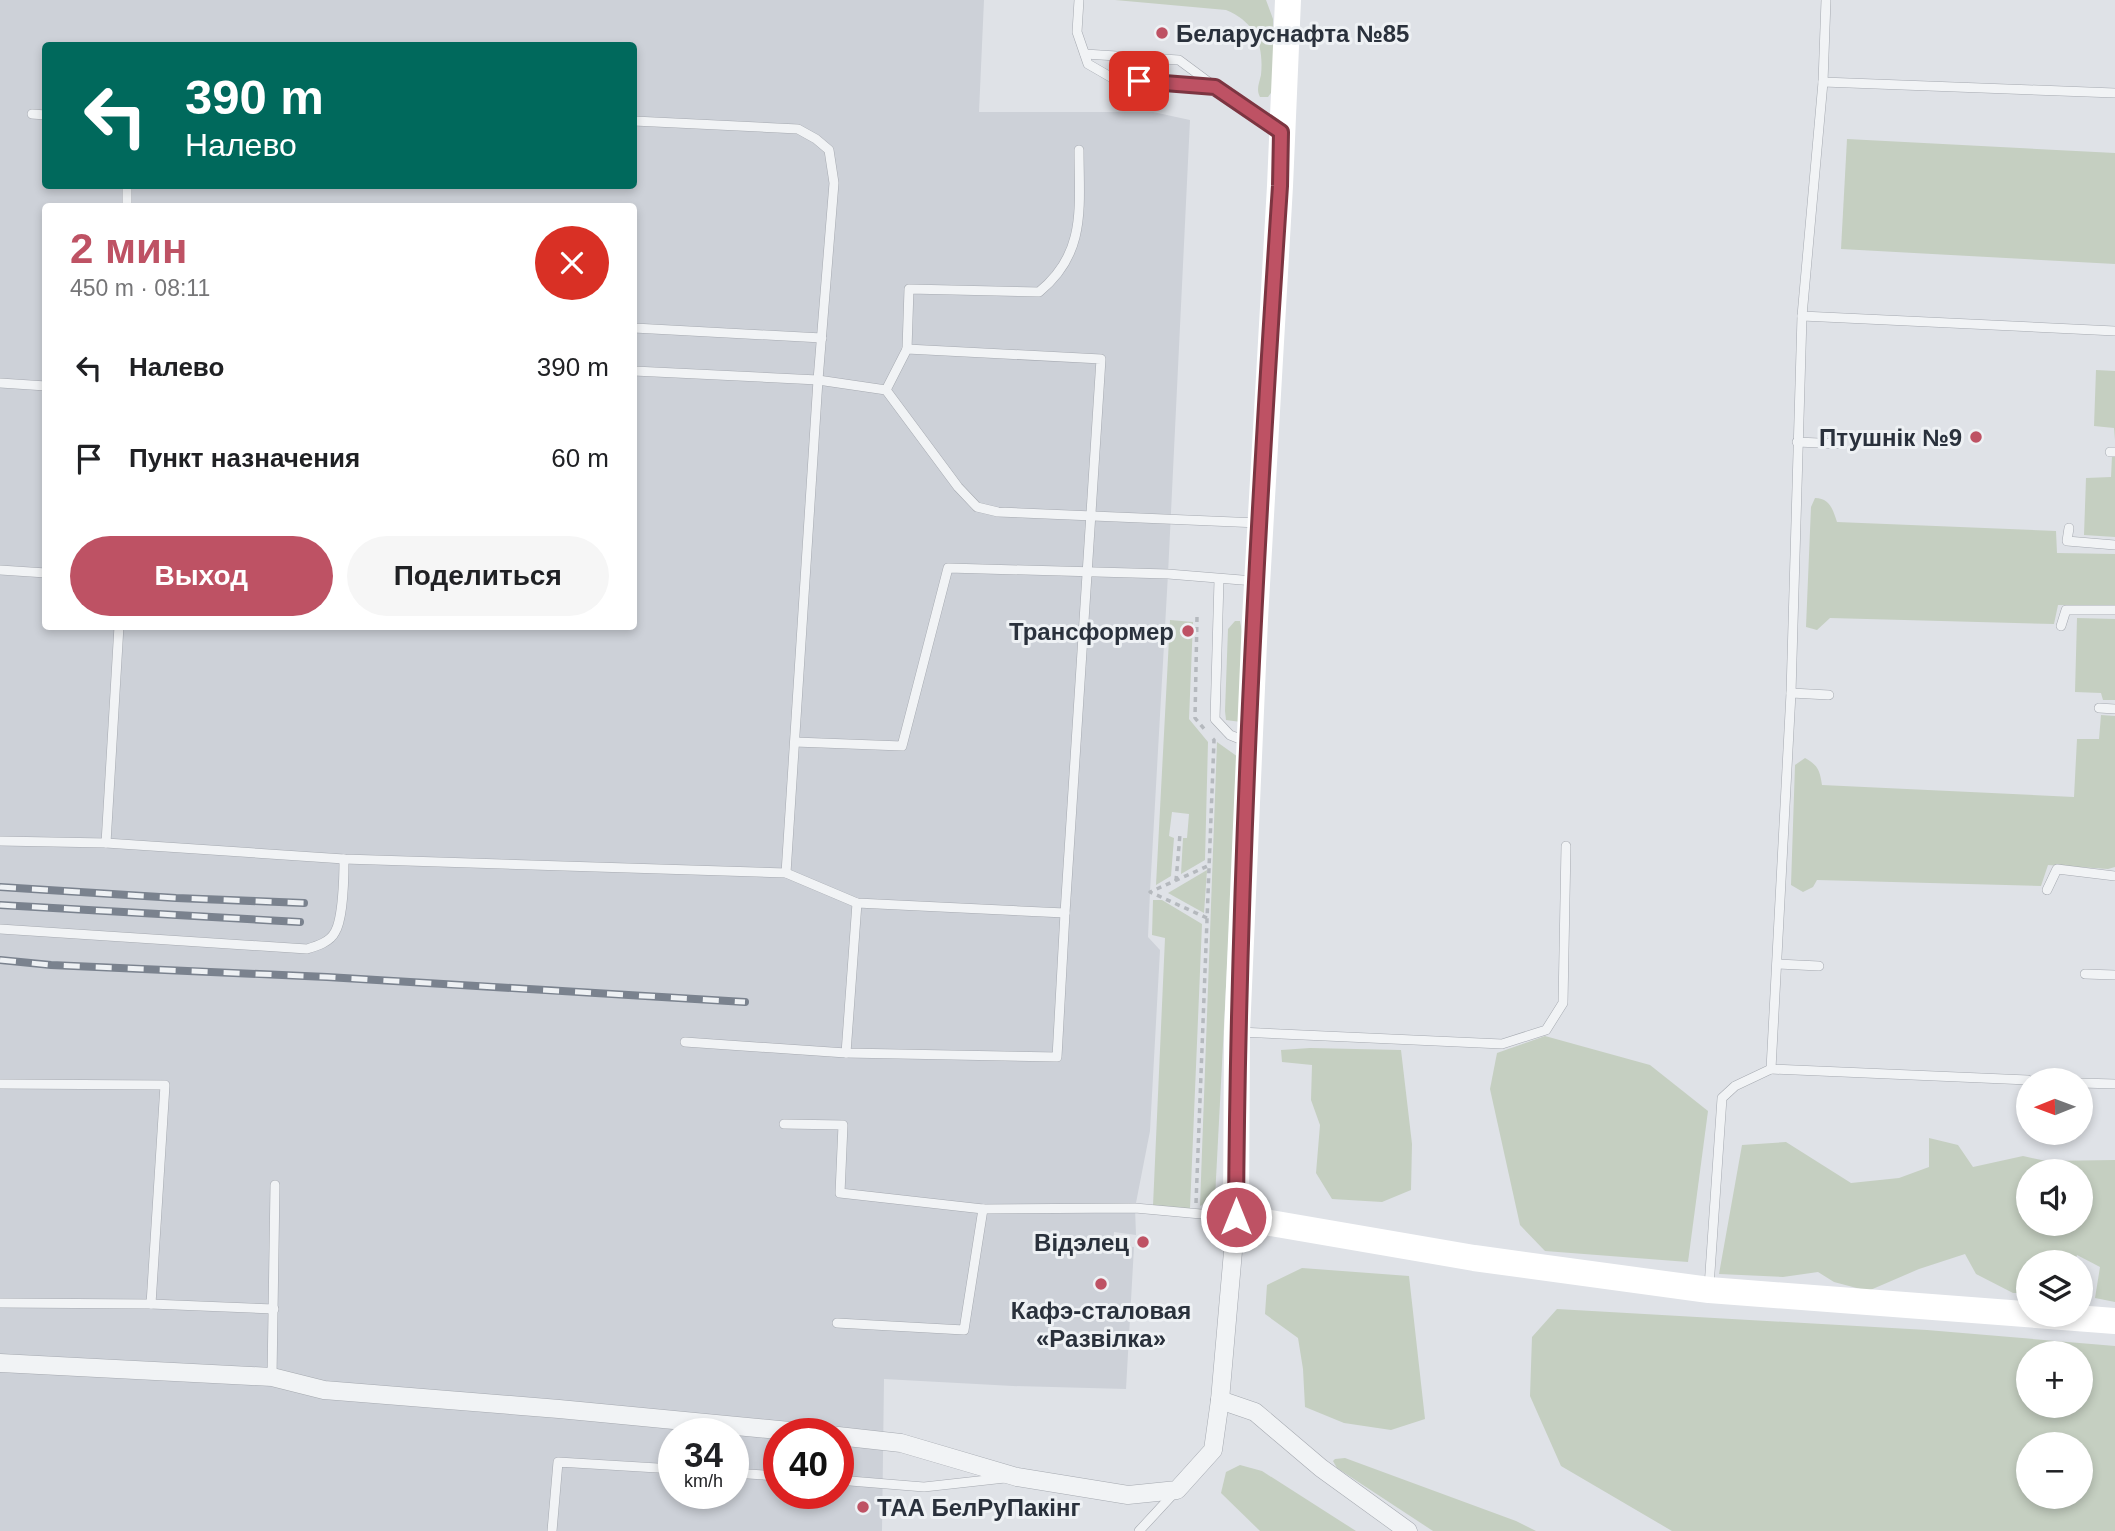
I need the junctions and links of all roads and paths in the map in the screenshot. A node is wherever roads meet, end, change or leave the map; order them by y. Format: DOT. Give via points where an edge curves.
graph roads {
  1 [pos="1079,0"];
  2 [pos="1288,0"];
  3 [pos="1826,0"];
  4 [pos="1085,54"];
  5 [pos="1823,82"];
  6 [pos="1215,87"];
  7 [pos="2115,93"];
  8 [pos="32,114"];
  9 [pos="42,115"];
  10 [pos="637,121"];
  11 [pos="1281,132"];
  12 [pos="1079,150"];
  13 [pos="1802,316"];
  14 [pos="637,328"];
  15 [pos="2115,331"];
  16 [pos="822,338"];
  17 [pos="907,349"];
  18 [pos="637,371"];
  19 [pos="818,380"];
  20 [pos="0,383"];
  21 [pos="42,386"];
  22 [pos="886,390"];
  23 [pos="1797,442"];
  24 [pos="1841,444"];
  25 [pos="1090,516"];
  26 [pos="1261,523"];
  27 [pos="2069,528"];
  28 [pos="2115,545"];
  29 [pos="0,570"];
  30 [pos="1087,572"];
  31 [pos="42,573"];
  32 [pos="1219,580"];
  33 [pos="1257,581"];
  34 [pos="2115,610"];
  35 [pos="1198,617"];
  36 [pos="2061,626"];
  37 [pos="119,630"];
  38 [pos="1791,693"];
  39 [pos="1829,695"];
  40 [pos="2098,708"];
  41 [pos="2115,709"];
  42 [pos="795,742"];
  43 [pos="1250,742"];
  44 [pos="1180,834"];
  45 [pos="0,842"];
  46 [pos="106,843"];
  47 [pos="1566,846"];
  48 [pos="344,859"];
  49 [pos="1210,865"];
  50 [pos="786,873"];
  51 [pos="2115,876"];
  52 [pos="1176,881"];
  53 [pos="2047,890"];
  54 [pos="857,903"];
  55 [pos="1065,913"];
  56 [pos="1207,918"];
  57 [pos="0,929"];
  58 [pos="1777,964"];
  59 [pos="1819,966"];
  60 [pos="2085,974"];
  61 [pos="2115,975"];
  62 [pos="1237,1032"];
  63 [pos="685,1042"];
  64 [pos="846,1053"];
  65 [pos="1772,1069"];
  66 [pos="2016,1079"];
  67 [pos="2093,1083"];
  68 [pos="0,1084"];
  69 [pos="2115,1084"];
  70 [pos="784,1124"];
  71 [pos="275,1185"];
  72 [pos="983,1209"];
  73 [pos="1196,1214"];
  74 [pos="1236,1217"];
  75 [pos="1709,1290"];
  76 [pos="0,1303"];
  77 [pos="151,1304"];
  78 [pos="274,1309"];
  79 [pos="2115,1321"];
  80 [pos="837,1323"];
  81 [pos="0,1363"];
  82 [pos="272,1377"];
  83 [pos="1220,1400"];
  84 [pos="763,1429"];
  85 [pos="854,1438"];
  86 [pos="658,1468"];
  87 [pos="1017,1477"];
  88 [pos="854,1481"];
  89 [pos="1177,1490"];
  90 [pos="552,1531"];
  91 [pos="1139,1531"];
  92 [pos="1408,1531"];
  1 -- 4 [label="lane" via="1077,32"];
  2 -- 11 [label="street"];
  3 -- 5 [label="lane"];
  4 -- 6 [label="lane" via="1179,60"];
  4 -- 6 [label="lane" via="1088,64 1114,79"];
  5 -- 7 [label="lane"];
  5 -- 13 [label="lane"];
  6 -- 11 [label="lane"];
  8 -- 9 [label="lane"];
  10 -- 16 [label="lane" via="798,130 829,150 834,183"];
  11 -- 26 [label="street"];
  12 -- 17 [label="lane" via="1079,225 1070,257 1053,281 1039,292 909,289"];
  13 -- 15 [label="lane"];
  13 -- 23 [label="lane"];
  14 -- 16 [label="lane"];
  16 -- 19 [label="lane"];
  17 -- 22 [label="lane"];
  17 -- 25 [label="lane" via="1101,359"];
  18 -- 19 [label="lane"];
  19 -- 22 [label="lane"];
  19 -- 42 [label="lane"];
  20 -- 21 [label="lane"];
  22 -- 25 [label="lane" via="977,507"];
  23 -- 24 [label="lane"];
  23 -- 38 [label="lane"];
  25 -- 26 [label="lane"];
  25 -- 30 [label="lane"];
  26 -- 33 [label="street"];
  27 -- 28 [label="lane" via="2067,541"];
  29 -- 31 [label="lane"];
  30 -- 32 [label="lane"];
  30 -- 42 [label="lane" via="948,568 902,746"];
  30 -- 55 [label="lane"];
  32 -- 33 [label="lane"];
  32 -- 43 [label="lane" via="1215,719 1230,735"];
  33 -- 43 [label="street"];
  34 -- 36 [label="lane" via="2066,610"];
  35 -- 49 [label="path" via="1195,718 1214,740"];
  37 -- 46 [label="lane"];
  38 -- 39 [label="lane"];
  38 -- 58 [label="lane"];
  40 -- 41 [label="lane"];
  42 -- 50 [label="lane"];
  43 -- 62 [label="street"];
  44 -- 52 [label="path"];
  45 -- 46 [label="lane"];
  46 -- 48 [label="lane"];
  47 -- 62 [label="lane" via="1563,1003 1546,1030 1502,1044"];
  48 -- 50 [label="lane"];
  48 -- 57 [label="lane" via="336,932 321,946"];
  49 -- 52 [label="path"];
  49 -- 56 [label="path"];
  50 -- 54 [label="lane"];
  51 -- 53 [label="lane" via="2057,869"];
  52 -- 56 [label="path" via="1150,892"];
  54 -- 55 [label="lane"];
  54 -- 64 [label="lane"];
  55 -- 64 [label="lane" via="1057,1058"];
  56 -- 73 [label="path"];
  58 -- 59 [label="lane"];
  58 -- 65 [label="lane"];
  60 -- 61 [label="lane"];
  62 -- 74 [label="street"];
  63 -- 64 [label="lane"];
  65 -- 66 [label="lane"];
  65 -- 75 [label="lane" via="1735,1086 1722,1098"];
  67 -- 69 [label="lane"];
  68 -- 77 [label="lane" via="165,1085"];
  70 -- 72 [label="lane" via="843,1125 840,1193"];
  71 -- 78 [label="lane"];
  72 -- 73 [label="lane" via="1135,1208"];
  72 -- 80 [label="lane" via="964,1330"];
  73 -- 74 [label="lane"];
  74 -- 75 [label="street" via="1474,1258"];
  74 -- 83 [label="street"];
  75 -- 79 [label="street"];
  76 -- 77 [label="lane"];
  77 -- 78 [label="lane"];
  78 -- 82 [label="lane"];
  81 -- 82 [label="street"];
  82 -- 84 [label="street" via="324,1390"];
  83 -- 89 [label="street" via="1213,1450"];
  83 -- 92 [label="street" via="1255,1412 1321,1468"];
  85 -- 87 [label="street" via="901,1443"];
  86 -- 90 [label="lane" via="558,1462"];
  87 -- 88 [label="lane" via="924,1487"];
  87 -- 89 [label="street" via="1128,1495"];
  89 -- 91 [label="lane"];
}
